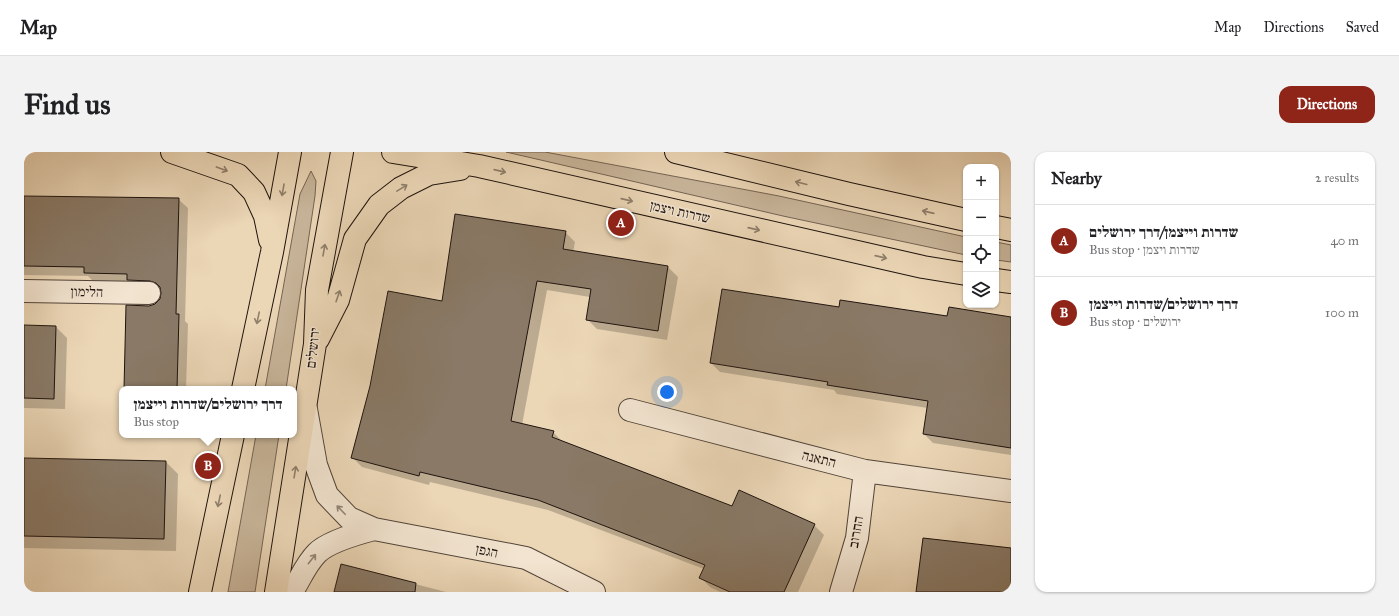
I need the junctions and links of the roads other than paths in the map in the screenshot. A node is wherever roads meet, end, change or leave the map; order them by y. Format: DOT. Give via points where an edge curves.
graph roads {
  1 [pos="172,152"];
  2 [pos="290,152"];
  3 [pos="342,152"];
  4 [pos="393,152"];
  5 [pos="676,152"];
  6 [pos="479,166"];
  7 [pos="963,219"];
  8 [pos="999,228"];
  9 [pos="1011,230"];
  10 [pos="272,252"];
  11 [pos="963,274"];
  12 [pos="999,280"];
  13 [pos="1011,282"];
  14 [pos="24,291"];
  15 [pos="149,293"];
  16 [pos="315,344"];
  17 [pos="244,386"];
  18 [pos="306,405"];
  19 [pos="630,410"];
  20 [pos="232,438"];
  21 [pos="865,471"];
  22 [pos="1011,491"];
  23 [pos="374,529"];
  24 [pos="200,592"];
  25 [pos="276,592"];
  26 [pos="292,592"];
  27 [pos="594,592"];
  28 [pos="841,592"];
  1 -- 10 [label="main road, one-way" via="238,175 254,192 260,204"];
  2 -- 10 [label="main road, one-way"];
  16 -- 3 [label="main road, ירושלים, one-way" via="317,290"];
  4 -- 6 [label="main road, שדרות ויצמן"];
  7 -- 5 [label="main road, one-way"];
  6 -- 11 [label="main road, שדרות ויצמן, one-way" via="922,267"];
  16 -- 6 [label="main road, one-way" via="338,300 355,239 379,205 401,188 429,174"];
  8 -- 9 [label="main road"];
  10 -- 17 [label="main road, one-way"];
  12 -- 13 [label="main road"];
  14 -- 15 [label="street, הלימון"];
  16 -- 18 [label="main road, ירושלים"];
  23 -- 18 [label="street, הגפן, one-way" via="349,518 327,495 316,465"];
  25 -- 18 [label="main road, ירושלים, one-way"];
  19 -- 21 [label="street, התאנה"];
  20 -- 24 [label="main road, one-way"];
  21 -- 22 [label="street, התאנה"];
  21 -- 28 [label="street, החרוב" via="858,538"];
  26 -- 23 [label="street, הגפן, one-way" via="318,552 353,534"];
  23 -- 27 [label="street, הגפן" via="526,558"];
}
